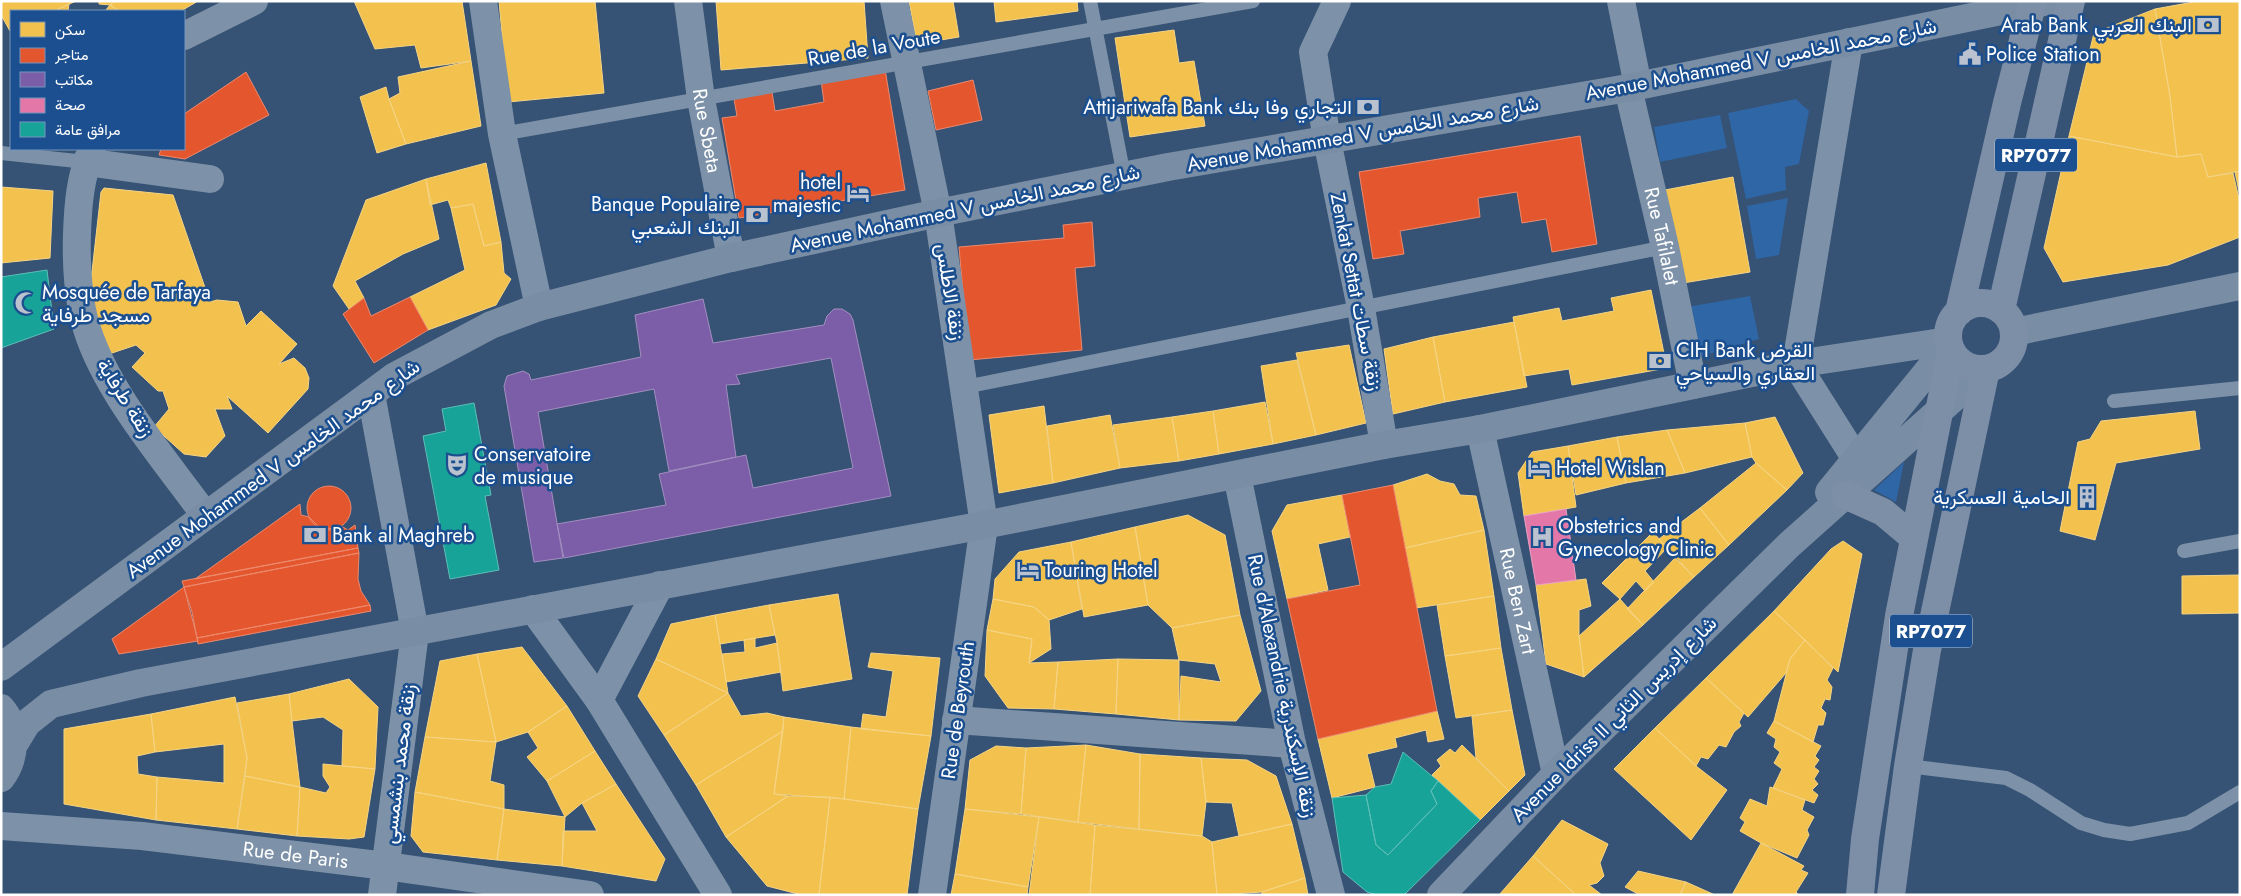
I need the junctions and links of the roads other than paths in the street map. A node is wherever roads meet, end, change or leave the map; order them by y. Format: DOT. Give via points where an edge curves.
graph roads {
  1 [pos="254,1"];
  2 [pos="482,1"];
  3 [pos="688,1"];
  4 [pos="894,1"];
  5 [pos="1090,1"];
  6 [pos="1253,1"];
  7 [pos="1337,1"];
  8 [pos="1621,1"];
  9 [pos="2071,1"];
  10 [pos="2038,2"];
  11 [pos="1095,28"];
  12 [pos="185,36"];
  13 [pos="1849,42"];
  14 [pos="907,63"];
  15 [pos="1633,87"];
  16 [pos="702,99"];
  17 [pos="502,134"];
  18 [pos="1327,140"];
  19 [pos="1,153"];
  20 [pos="89,156"];
  21 [pos="1124,176"];
  22 [pos="210,179"];
  23 [pos="938,213"];
  24 [pos="1665,247"];
  25 [pos="731,258"];
  26 [pos="2240,286"];
  27 [pos="539,307"];
  28 [pos="1361,308"];
  29 [pos="1959,312"];
  30 [pos="2008,321"];
  31 [pos="1949,346"];
  32 [pos="1796,364"];
  33 [pos="1986,369"];
  34 [pos="1693,385"];
  35 [pos="965,387"];
  36 [pos="2240,388"];
  37 [pos="371,394"];
  38 [pos="2114,401"];
  39 [pos="1938,412"];
  40 [pos="1480,428"];
  41 [pos="1384,445"];
  42 [pos="1856,459"];
  43 [pos="1237,476"];
  44 [pos="1845,495"];
  45 [pos="205,515"];
  46 [pos="984,525"];
  47 [pos="1914,538"];
  48 [pos="2240,541"];
  49 [pos="1788,545"];
  50 [pos="2184,551"];
  51 [pos="660,584"];
  52 [pos="533,609"];
  53 [pos="416,632"];
  54 [pos="1,668"];
  55 [pos="599,700"];
  56 [pos="1,708"];
  57 [pos="956,720"];
  58 [pos="1292,744"];
  59 [pos="14,746"];
  60 [pos="1908,766"];
  61 [pos="1556,774"];
  62 [pos="1,778"];
  63 [pos="2240,792"];
  64 [pos="1,826"];
  65 [pos="386,866"];
  66 [pos="382,895"];
  67 [pos="590,895"];
  68 [pos="718,895"];
  69 [pos="932,895"];
  70 [pos="1331,895"];
  71 [pos="1441,895"];
  72 [pos="1860,895"];
  73 [pos="1890,895"];
  1 -- 12 [label="street"];
  2 -- 17 [label="street"];
  3 -- 16 [label="street, Rue Sbeta"];
  4 -- 14 [label="street, زنقة الاطلس"];
  5 -- 11 [label="lane"];
  6 -- 11 [label="lane, Rue de la Voute"];
  7 -- 18 [label="street, Zenkat Settat زنقة سطات" via="1313,52"];
  8 -- 15 [label="street, Rue Tafilalet"];
  9 -- 30 [label="main road, RP7077"];
  10 -- 13 [label="main road, Avenue Mohammed V شارع محمد الخامس"];
  10 -- 29 [label="main road, RP7077" via="2007,103"];
  11 -- 14 [label="lane, Rue de la Voute"];
  11 -- 21 [label="lane"];
  13 -- 15 [label="main road, Avenue Mohammed V شارع محمد الخامس"];
  13 -- 32 [label="street"];
  14 -- 16 [label="lane, Rue de la Voute"];
  14 -- 23 [label="street, زنقة الاطلس"];
  15 -- 18 [label="main road, Avenue Mohammed V شارع محمد الخامس"];
  15 -- 24 [label="street, Rue Tafilalet"];
  16 -- 17 [label="lane, Rue de la Voute"];
  16 -- 25 [label="street, Rue Sbeta"];
  17 -- 27 [label="street"];
  18 -- 21 [label="main road, Avenue Mohammed V شارع محمد الخامس"];
  18 -- 28 [label="street, Zenkat Settat زنقة سطات"];
  19 -- 20 [label="lane"];
  20 -- 22 [label="street"];
  20 -- 45 [label="street, زنقة طرفاية" via="82,175 77,213 76,264 86,329 112,385"];
  21 -- 23 [label="main road, Avenue Mohammed V شارع محمد الخامس"];
  23 -- 25 [label="main road, Avenue Mohammed V شارع محمد الخامس"];
  23 -- 35 [label="street, زنقة الاطلس"];
  24 -- 28 [label="lane"];
  24 -- 34 [label="street, Rue Tafilalet"];
  25 -- 27 [label="main road, Avenue Mohammed V شارع محمد الخامس"];
  26 -- 30 [label="main road"];
  27 -- 37 [label="main road, Avenue Mohammed V شارع محمد الخامس" via="491,325 419,362"];
  28 -- 35 [label="lane"];
  28 -- 41 [label="street, Zenkat Settat زنقة سطات"];
  29 -- 30 [label="main road" via="1984,303"];
  29 -- 31 [label="main road, RP7077" via="1948,330"];
  30 -- 33 [label="main road, RP7077" via="2014,343 2004,360"];
  31 -- 32 [label="main road"];
  31 -- 33 [label="main road" via="1966,366"];
  31 -- 39 [label="main road, RP7077"];
  31 -- 42 [label="main road, Avenue Idriss II شارع إدريس الثاني"];
  32 -- 34 [label="main road"];
  32 -- 42 [label="street"];
  33 -- 39 [label="main road, Avenue Idriss II شارع إدريس الثاني"];
  33 -- 60 [label="main road, RP7077" via="1935,606"];
  34 -- 40 [label="main road"];
  35 -- 46 [label="street, زنقة الاطلس"];
  36 -- 38 [label="lane"];
  37 -- 45 [label="main road, Avenue Mohammed V شارع محمد الخامس"];
  37 -- 53 [label="street, زنقة محمد بنشمسي"];
  39 -- 44 [label="main road, Avenue Idriss II شارع إدريس الثاني"];
  39 -- 47 [label="main road, RP7077"];
  40 -- 41 [label="main road"];
  40 -- 61 [label="street, Rue Ben Zart"];
  41 -- 43 [label="main road"];
  42 -- 49 [label="main road, Avenue Idriss II شارع إدريس الثاني"];
  43 -- 46 [label="main road"];
  43 -- 58 [label="street, Rue d'Alexandrie زنقة الإسكندرية"];
  44 -- 47 [label="main road" via="1883,512"];
  44 -- 49 [label="main road, Avenue Idriss II شارع إدريس الثاني"];
  45 -- 54 [label="main road, Avenue Mohammed V شارع محمد الخامس"];
  46 -- 51 [label="main road"];
  46 -- 57 [label="street, Rue de Beyrouth"];
  47 -- 72 [label="main road, RP7077" via="1887,693"];
  48 -- 50 [label="lane"];
  49 -- 61 [label="main road, Avenue Idriss II شارع إدريس الثاني"];
  51 -- 52 [label="main road"];
  51 -- 55 [label="street"];
  52 -- 53 [label="main road"];
  52 -- 55 [label="street"];
  53 -- 59 [label="main road" via="141,683 51,704 27,723"];
  53 -- 65 [label="street, زنقة محمد بنشمسي"];
  55 -- 68 [label="street"];
  56 -- 59 [label="main road" via="11,728"];
  57 -- 58 [label="street"];
  57 -- 69 [label="street, Rue de Beyrouth"];
  58 -- 70 [label="street, Rue d'Alexandrie زنقة الإسكندرية"];
  59 -- 62 [label="main road"];
  60 -- 63 [label="lane" via="2006,778 2081,823 2130,834 2188,823"];
  60 -- 73 [label="main road, RP7077"];
  61 -- 71 [label="main road, Avenue Idriss II شارع إدريس الثاني"];
  64 -- 65 [label="street, Rue de Paris" via="142,836"];
  65 -- 66 [label="street, زنقة محمد بنشمسي"];
  65 -- 67 [label="street, Rue de Paris"];
}
